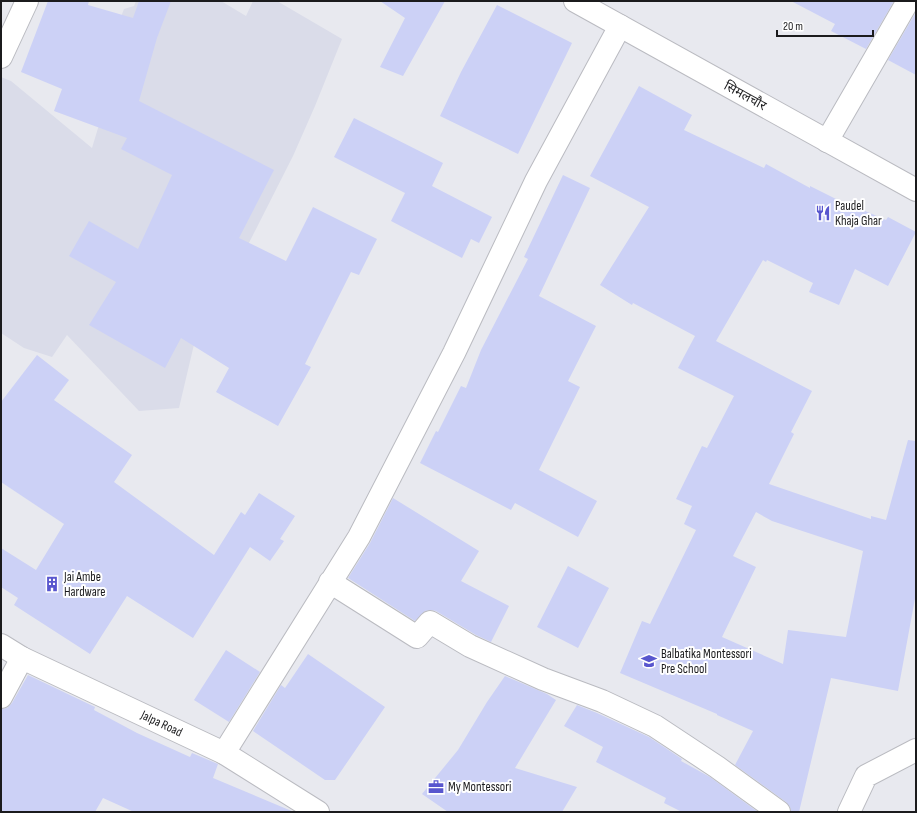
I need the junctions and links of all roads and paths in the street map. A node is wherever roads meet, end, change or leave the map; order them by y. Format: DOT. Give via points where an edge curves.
graph roads {
  1 [pos="27,1"];
  2 [pos="575,1"];
  3 [pos="908,1"];
  4 [pos="620,26"];
  5 [pos="1,57"];
  6 [pos="827,141"];
  7 [pos="916,190"];
  8 [pos="330,582"];
  9 [pos="1,645"];
  10 [pos="22,658"];
  11 [pos="1,697"];
  12 [pos="916,750"];
  13 [pos="224,754"];
  14 [pos="318,812"];
  15 [pos="779,812"];
  16 [pos="849,812"];
  1 -- 5 [label="street"];
  2 -- 4 [label="street, सिमलचौर"];
  3 -- 6 [label="street"];
  4 -- 6 [label="street, सिमलचौर"];
  4 -- 8 [label="street" via="536,181 454,353 359,538"];
  6 -- 7 [label="street, सिमलचौर"];
  8 -- 13 [label="street"];
  8 -- 15 [label="street" via="417,637 430,622 470,646 655,726"];
  9 -- 10 [label="street, Jalpa Road"];
  10 -- 11 [label="street"];
  10 -- 13 [label="street, Jalpa Road"];
  12 -- 16 [label="street" via="866,776"];
  13 -- 14 [label="street, Jalpa Road"];
}
